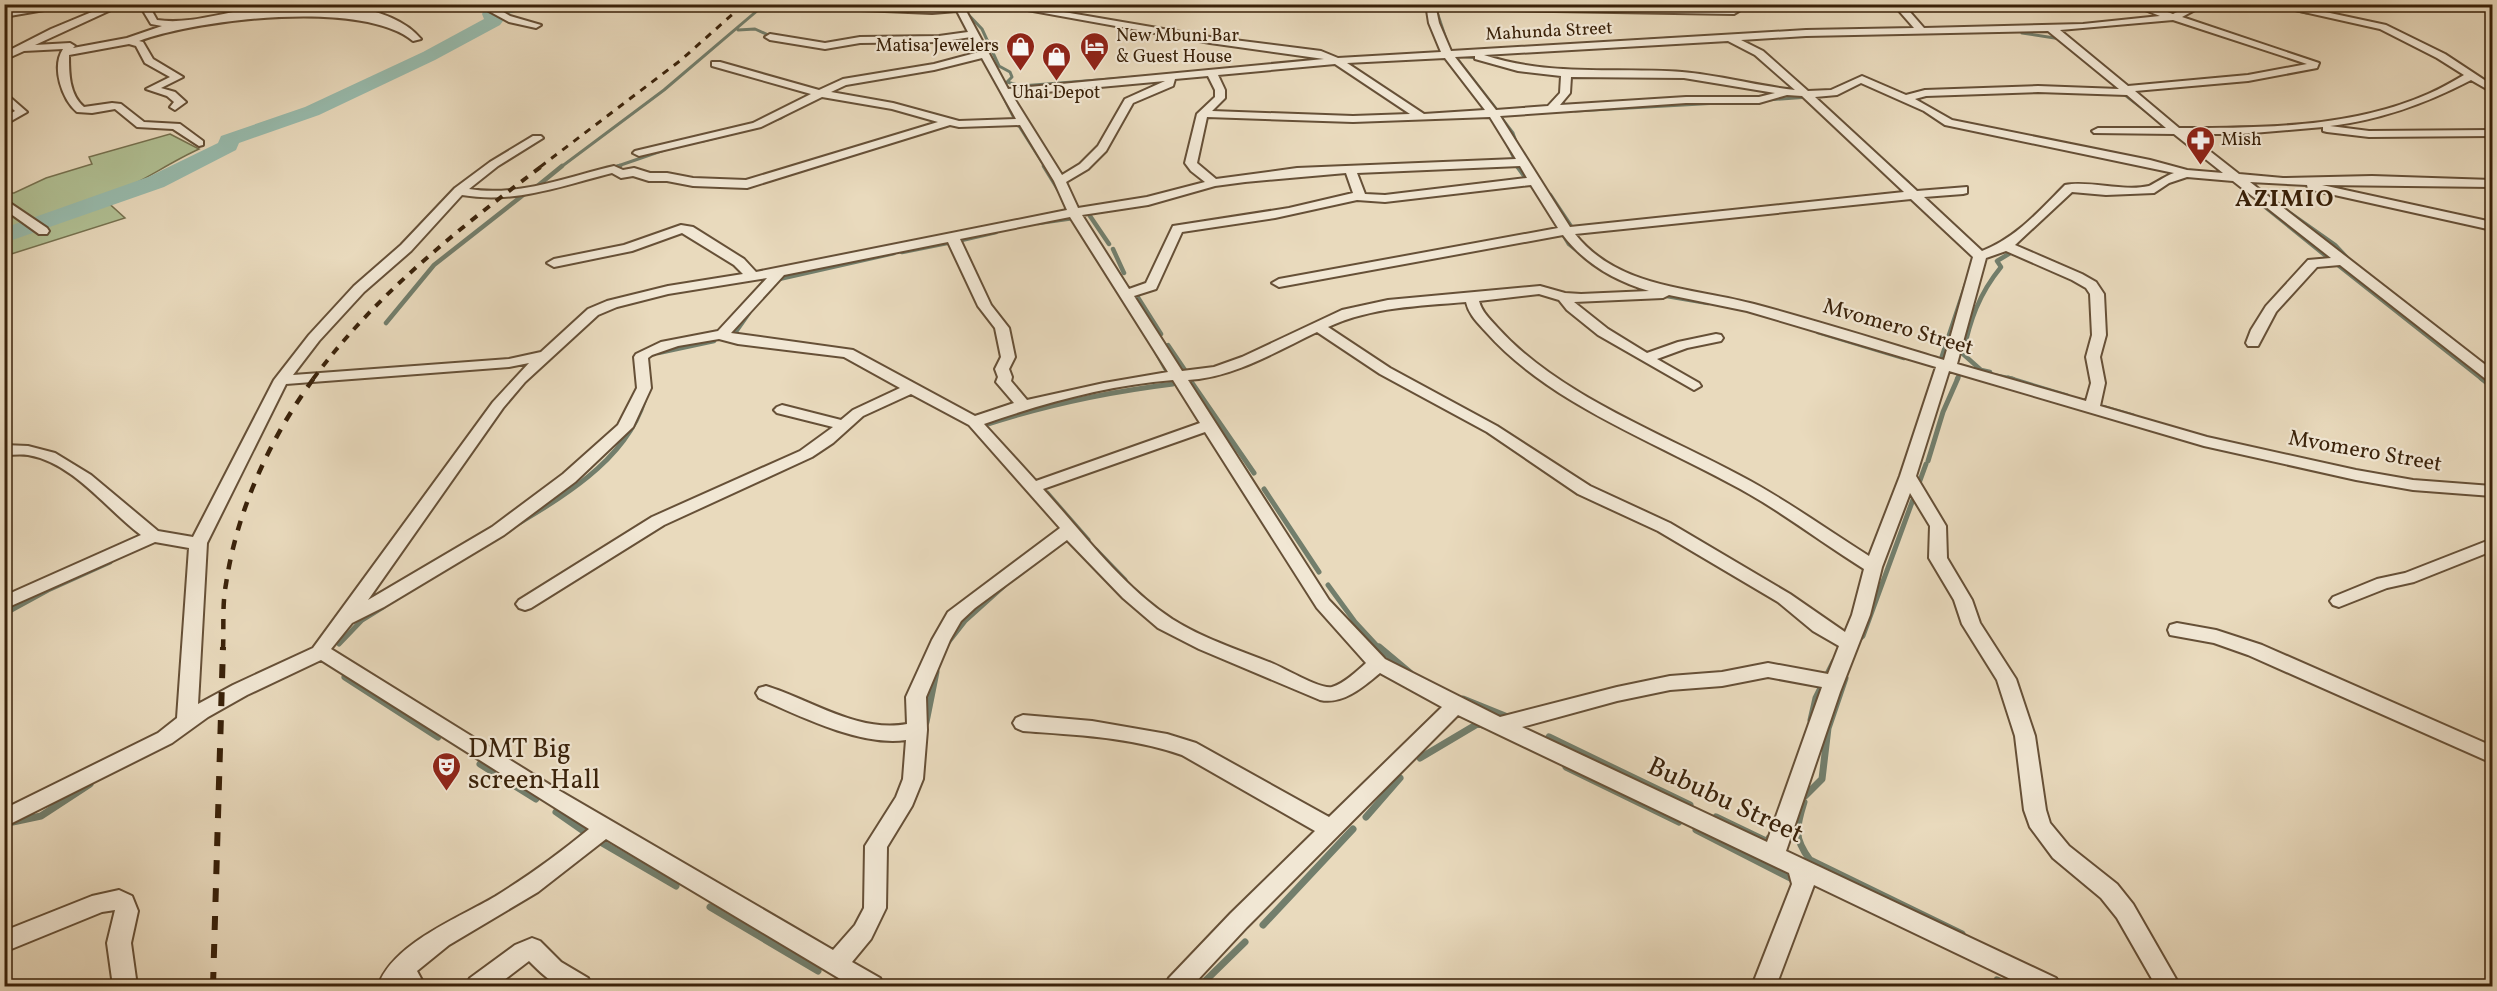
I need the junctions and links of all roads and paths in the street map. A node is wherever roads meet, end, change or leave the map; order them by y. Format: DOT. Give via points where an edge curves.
graph roads {
  1 [pos="120,4"];
  2 [pos="143,4"];
  3 [pos="490,4"];
  4 [pos="984,4"];
  5 [pos="998,4"];
  6 [pos="1897,4"];
  7 [pos="2134,4"];
  8 [pos="2202,4"];
  9 [pos="2272,4"];
  10 [pos="2487,4"];
  11 [pos="73,5"];
  12 [pos="334,5"];
  13 [pos="1431,5"];
  14 [pos="958,6"];
  15 [pos="861,7"];
  16 [pos="2493,7"];
  17 [pos="1734,11"];
  18 [pos="4,14"];
  19 [pos="2174,16"];
  20 [pos="174,25"];
  21 [pos="536,25"];
  22 [pos="2052,29"];
  23 [pos="1921,30"];
  24 [pos="975,34"];
  25 [pos="770,37"];
  26 [pos="1731,38"];
  27 [pos="416,39"];
  28 [pos="129,41"];
  29 [pos="25,48"];
  30 [pos="65,53"];
  31 [pos="984,54"];
  32 [pos="1448,54"];
  33 [pos="1470,54"];
  34 [pos="4,57"];
  35 [pos="1337,60"];
  36 [pos="716,64"];
  37 [pos="1210,72"];
  38 [pos="1566,72"];
  39 [pos="1166,76"];
  40 [pos="2471,76"];
  41 [pos="2493,89"];
  42 [pos="2127,91"];
  43 [pos="1005,92"];
  44 [pos="819,93"];
  45 [pos="1787,94"];
  46 [pos="1805,94"];
  47 [pos="4,95"];
  48 [pos="1905,99"];
  49 [pos="175,107"];
  50 [pos="1551,110"];
  51 [pos="1493,113"];
  52 [pos="1202,114"];
  53 [pos="1422,117"];
  54 [pos="4,122"];
  55 [pos="948,122"];
  56 [pos="1023,122"];
  57 [pos="2312,126"];
  58 [pos="2175,130"];
  59 [pos="2098,131"];
  60 [pos="2493,133"];
  61 [pos="537,138"];
  62 [pos="199,143"];
  63 [pos="639,153"];
  64 [pos="1522,162"];
  65 [pos="1350,169"];
  66 [pos="2186,173"];
  67 [pos="2239,178"];
  68 [pos="1060,181"];
  69 [pos="1534,181"];
  70 [pos="2294,182"];
  71 [pos="1214,183"];
  72 [pos="2493,183"];
  73 [pos="1963,190"];
  74 [pos="459,191"];
  75 [pos="1913,194"];
  76 [pos="1357,196"];
  77 [pos="4,203"];
  78 [pos="1074,213"];
  79 [pos="2493,226"];
  80 [pos="43,231"];
  81 [pos="1566,231"];
  82 [pos="952,236"];
  83 [pos="2006,246"];
  84 [pos="1980,255"];
  85 [pos="2342,261"];
  86 [pos="554,263"];
  87 [pos="780,272"];
  88 [pos="753,276"];
  89 [pos="1279,283"];
  90 [pos="1672,293"];
  91 [pos="1125,295"];
  92 [pos="1563,297"];
  93 [pos="1471,298"];
  94 [pos="1318,327"];
  95 [pos="722,335"];
  96 [pos="1716,338"];
  97 [pos="2253,343"];
  98 [pos="544,356"];
  99 [pos="1648,357"];
  100 [pos="1946,366"];
  101 [pos="1177,376"];
  102 [pos="2493,377"];
  103 [pos="281,380"];
  104 [pos="909,386"];
  105 [pos="1694,386"];
  106 [pos="1024,405"];
  107 [pos="2092,407"];
  108 [pos="782,410"];
  109 [pos="974,422"];
  110 [pos="843,425"];
  111 [pos="1209,425"];
  112 [pos="4,450"];
  113 [pos="1908,476"];
  114 [pos="1033,487"];
  115 [pos="2493,491"];
  116 [pos="1070,529"];
  117 [pos="154,536"];
  118 [pos="198,543"];
  119 [pos="2492,546"];
  120 [pos="1873,567"];
  121 [pos="2339,601"];
  122 [pos="4,603"];
  123 [pos="525,604"];
  124 [pos="345,619"];
  125 [pos="2177,630"];
  126 [pos="1850,644"];
  127 [pos="322,652"];
  128 [pos="1377,664"];
  129 [pos="1834,683"];
  130 [pos="766,693"];
  131 [pos="1456,705"];
  132 [pos="187,719"];
  133 [pos="1023,723"];
  134 [pos="1500,724"];
  135 [pos="917,730"];
  136 [pos="2493,755"];
  137 [pos="4,819"];
  138 [pos="606,827"];
  139 [pos="1331,830"];
  140 [pos="1773,856"];
  141 [pos="1798,867"];
  142 [pos="4,942"];
  143 [pos="835,964"];
  144 [pos="402,981"];
  145 [pos="125,987"];
  146 [pos="477,987"];
  147 [pos="580,987"];
  148 [pos="872,987"];
  149 [pos="1177,987"];
  150 [pos="1764,987"];
  151 [pos="2048,987"];
  152 [pos="2168,987"];
  1 -- 29 [label="street" via="54,31"];
  2 -- 20 [label="street" via="154,22"];
  3 -- 21 [label="street" via="496,13 514,22"];
  4 -- 14 [label="street"];
  5 -- 35 [label="street" via="1210,40 1321,54"];
  6 -- 23 [label="street"];
  7 -- 19 [label="street"];
  8 -- 19 [label="street, Mahunda Street"];
  9 -- 40 [label="street" via="2383,27"];
  10 -- 16 [label="street"];
  11 -- 18 [label="street"];
  12 -- 20 [label="street" via="259,10"];
  12 -- 27 [label="street" via="385,15 411,31"];
  13 -- 17 [label="street"];
  13 -- 32 [label="street, Mvomero Street" via="1434,23"];
  14 -- 15 [label="street" via="932,10"];
  14 -- 24 [label="street"];
  19 -- 22 [label="street, Mahunda Street"];
  19 -- 42 [label="street" via="2314,64 2248,78"];
  20 -- 28 [label="street"];
  22 -- 23 [label="street, Mahunda Street"];
  22 -- 42 [label="street"];
  23 -- 26 [label="street, Mahunda Street"];
  24 -- 25 [label="street" via="939,39 860,40 825,46"];
  24 -- 31 [label="street"];
  26 -- 33 [label="street, Mahunda Street"];
  26 -- 46 [label="street" via="1759,53"];
  28 -- 30 [label="street"];
  28 -- 49 [label="street" via="140,44 149,61 178,77 151,89 178,99 181,102"];
  29 -- 30 [label="street" via="70,46"];
  29 -- 34 [label="street"];
  30 -- 62 [label="street" via="64,81 74,104 81,110 114,105 127,110 141,125 176,126"];
  31 -- 43 [label="street"];
  31 -- 44 [label="street" via="934,67 850,80"];
  32 -- 33 [label="street, Mahunda Street"];
  32 -- 35 [label="street, Mahunda Street"];
  32 -- 51 [label="street, Mvomero Street"];
  33 -- 38 [label="street" via="1492,62"];
  35 -- 37 [label="street, Mahunda Street"];
  35 -- 53 [label="street"];
  36 -- 44 [label="street"];
  37 -- 39 [label="street, Mahunda Street"];
  37 -- 52 [label="street" via="1220,98"];
  38 -- 45 [label="street" via="1680,75"];
  38 -- 50 [label="street" via="1565,93"];
  39 -- 43 [label="street, Mahunda Street"];
  39 -- 68 [label="street" via="1169,84 1129,101 1089,164"];
  40 -- 41 [label="street"];
  40 -- 57 [label="street" via="2391,111"];
  42 -- 48 [label="street" via="1925,93"];
  42 -- 58 [label="street"];
  43 -- 56 [label="street"];
  44 -- 55 [label="street" via="892,106"];
  44 -- 63 [label="street" via="757,125"];
  45 -- 46 [label="street"];
  45 -- 50 [label="street" via="1759,100 1686,100"];
  46 -- 48 [label="street" via="1835,93 1862,79"];
  46 -- 75 [label="street"];
  47 -- 54 [label="street" via="22,112"];
  48 -- 66 [label="street" via="1956,125"];
  50 -- 51 [label="street"];
  51 -- 53 [label="street"];
  51 -- 64 [label="street, Mvomero Street"];
  52 -- 53 [label="street"];
  52 -- 71 [label="street" via="1191,163"];
  55 -- 56 [label="street"];
  55 -- 74 [label="street" via="747,184 693,182 634,172 623,174 614,169 524,194 480,195"];
  56 -- 68 [label="street"];
  57 -- 58 [label="street"];
  57 -- 60 [label="street" via="2369,134"];
  58 -- 59 [label="street"];
  58 -- 67 [label="street"];
  61 -- 74 [label="street"];
  64 -- 65 [label="street"];
  64 -- 69 [label="street, Mvomero Street"];
  65 -- 71 [label="street"];
  65 -- 76 [label="street" via="1360,193"];
  66 -- 67 [label="street"];
  66 -- 83 [label="street" via="2165,180 2154,189 2069,188 2039,220"];
  67 -- 70 [label="street"];
  67 -- 85 [label="street"];
  68 -- 78 [label="street"];
  69 -- 76 [label="street" via="1378,199"];
  69 -- 81 [label="street, Mvomero Street"];
  70 -- 72 [label="street" via="2351,179"];
  70 -- 79 [label="street"];
  71 -- 78 [label="street" via="1159,199"];
  73 -- 75 [label="street"];
  74 -- 103 [label="street" via="406,248 359,289"];
  75 -- 81 [label="street"];
  75 -- 84 [label="street"];
  76 -- 91 [label="street" via="1177,229 1151,286"];
  77 -- 80 [label="street"];
  78 -- 82 [label="street"];
  78 -- 91 [label="street"];
  81 -- 89 [label="street"];
  81 -- 90 [label="street, Mvomero Street" via="1592,259 1630,280"];
  82 -- 87 [label="street"];
  82 -- 106 [label="street" via="985,306 1002,328 1008,357 1002,369 1003,382"];
  83 -- 84 [label="street"];
  83 -- 107 [label="street" via="2078,277 2097,294 2099,335 2093,357 2098,383"];
  84 -- 100 [label="street"];
  85 -- 97 [label="street" via="2313,263 2271,306"];
  85 -- 102 [label="street"];
  86 -- 88 [label="street" via="627,248 681,229 689,230 740,262"];
  87 -- 88 [label="street"];
  87 -- 95 [label="street"];
  88 -- 98 [label="street" via="668,290 602,308"];
  90 -- 92 [label="street" via="1619,298"];
  90 -- 100 [label="street, Mvomero Street" via="1749,306"];
  91 -- 101 [label="street"];
  92 -- 93 [label="street" via="1540,290"];
  92 -- 99 [label="street" via="1582,318"];
  93 -- 94 [label="street" via="1388,304 1347,313"];
  93 -- 120 [label="street" via="1475,311 1507,347 1566,390 1737,480"];
  94 -- 101 [label="street" via="1232,366"];
  94 -- 126 [label="street" via="1384,372 1492,429 1584,490 1664,527 1784,598"];
  95 -- 104 [label="street" via="848,353"];
  95 -- 124 [label="street" via="662,346 644,354 644,388 625,427 569,478 498,531"];
  96 -- 99 [label="street"];
  98 -- 103 [label="street" via="509,363"];
  98 -- 124 [label="street" via="498,405"];
  99 -- 105 [label="street"];
  100 -- 107 [label="street, Mvomero Street"];
  100 -- 113 [label="street"];
  101 -- 106 [label="street"];
  101 -- 111 [label="street"];
  103 -- 118 [label="street"];
  104 -- 109 [label="street"];
  104 -- 110 [label="street" via="901,395 858,413"];
  106 -- 109 [label="street"];
  107 -- 115 [label="street, Mvomero Street" via="2204,441 2322,468 2413,485"];
  108 -- 110 [label="street"];
  109 -- 114 [label="street"];
  110 -- 123 [label="street" via="818,447 789,463 658,521"];
  111 -- 114 [label="street"];
  111 -- 128 [label="street" via="1323,604"];
  112 -- 117 [label="street" via="42,453 63,462"];
  113 -- 120 [label="street"];
  113 -- 152 [label="street" via="1938,526 1938,558 1963,600 1971,624 2006,679 2025,736 2041,827 2061,852 2109,891"];
  114 -- 116 [label="street"];
  116 -- 128 [label="street" via="1075,539 1123,587 1165,622 1226,654 1325,694 1334,694 1360,679"];
  116 -- 135 [label="street" via="954,617 916,697"];
  117 -- 118 [label="street"];
  117 -- 122 [label="street"];
  118 -- 132 [label="street"];
  119 -- 121 [label="street"];
  120 -- 126 [label="street"];
  124 -- 127 [label="street"];
  125 -- 136 [label="street" via="2255,650"];
  126 -- 129 [label="street"];
  127 -- 132 [label="street"];
  127 -- 138 [label="street"];
  128 -- 131 [label="street, Bububu Street"];
  129 -- 134 [label="street" via="1768,670 1670,683"];
  129 -- 140 [label="street"];
  130 -- 135 [label="street" via="820,717 878,733"];
  131 -- 134 [label="street, Bububu Street"];
  131 -- 139 [label="street"];
  132 -- 137 [label="street" via="165,738"];
  133 -- 139 [label="street" via="1160,739 1189,749"];
  134 -- 140 [label="street, Bububu Street"];
  135 -- 143 [label="street" via="913,779 905,800 876,846 875,908 862,932"];
  138 -- 143 [label="street"];
  138 -- 144 [label="street" via="542,878 443,934"];
  139 -- 149 [label="street"];
  140 -- 141 [label="street, Bububu Street"];
  141 -- 150 [label="street" via="1803,884"];
  141 -- 151 [label="street, Bububu Street"];
  142 -- 145 [label="street" via="100,903 119,900 127,911 119,943"];
  143 -- 148 [label="street"];
  146 -- 147 [label="street" via="532,948 553,969"];
}
